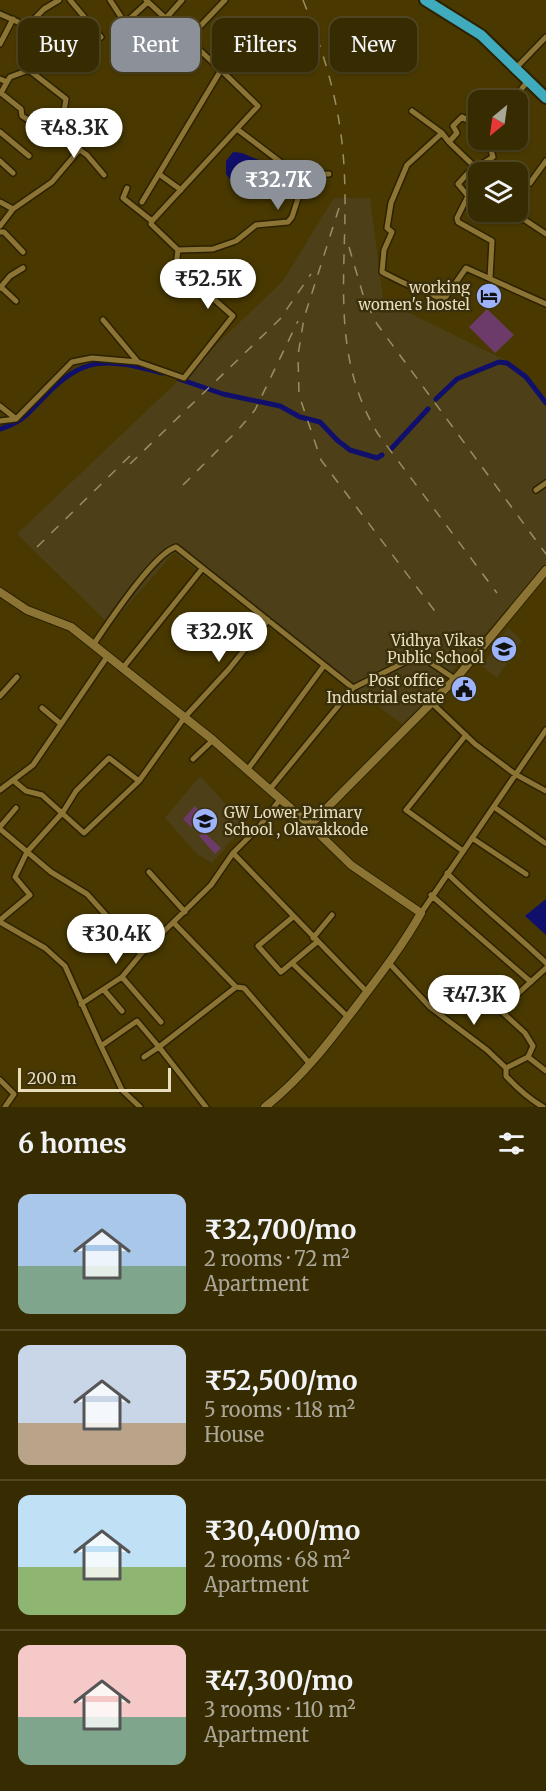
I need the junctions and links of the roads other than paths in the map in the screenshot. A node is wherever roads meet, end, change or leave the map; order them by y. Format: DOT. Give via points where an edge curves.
graph roads {
  1 [pos="58,0"];
  2 [pos="70,0"];
  3 [pos="110,0"];
  4 [pos="182,0"];
  5 [pos="225,0"];
  6 [pos="147,1"];
  7 [pos="433,2"];
  8 [pos="0,14"];
  9 [pos="166,18"];
  10 [pos="13,19"];
  11 [pos="200,26"];
  12 [pos="100,37"];
  13 [pos="546,37"];
  14 [pos="0,44"];
  15 [pos="544,44"];
  16 [pos="200,50"];
  17 [pos="212,62"];
  18 [pos="515,69"];
  19 [pos="220,72"];
  20 [pos="223,72"];
  21 [pos="0,79"];
  22 [pos="7,82"];
  23 [pos="528,82"];
  24 [pos="521,90"];
  25 [pos="546,98"];
  26 [pos="412,111"];
  27 [pos="468,121"];
  28 [pos="237,129"];
  29 [pos="53,131"];
  30 [pos="0,132"];
  31 [pos="442,133"];
  32 [pos="449,142"];
  33 [pos="80,149"];
  34 [pos="493,150"];
  35 [pos="29,156"];
  36 [pos="546,160"];
  37 [pos="0,161"];
  38 [pos="470,162"];
  39 [pos="486,162"];
  40 [pos="14,173"];
  41 [pos="468,173"];
  42 [pos="159,174"];
  43 [pos="329,174"];
  44 [pos="104,175"];
  45 [pos="303,178"];
  46 [pos="530,183"];
  47 [pos="127,188"];
  48 [pos="181,190"];
  49 [pos="468,196"];
  50 [pos="468,196"];
  51 [pos="0,202"];
  52 [pos="142,202"];
  53 [pos="13,209"];
  54 [pos="152,221"];
  55 [pos="528,222"];
  56 [pos="0,226"];
  57 [pos="0,232"];
  58 [pos="546,234"];
  59 [pos="178,250"];
  60 [pos="23,252"];
  61 [pos="23,268"];
  62 [pos="490,278"];
  63 [pos="0,288"];
  64 [pos="16,301"];
  65 [pos="546,304"];
  66 [pos="103,320"];
  67 [pos="138,362"];
  68 [pos="0,406"];
  69 [pos="16,419"];
  70 [pos="0,421"];
  71 [pos="546,483"];
  72 [pos="536,490"];
  73 [pos="202,569"];
  74 [pos="546,570"];
  75 [pos="0,593"];
  76 [pos="268,620"];
  77 [pos="93,645"];
  78 [pos="107,657"];
  79 [pos="323,667"];
  80 [pos="122,669"];
  81 [pos="17,677"];
  82 [pos="456,679"];
  83 [pos="353,688"];
  84 [pos="0,696"];
  85 [pos="432,703"];
  86 [pos="42,708"];
  87 [pos="184,718"];
  88 [pos="61,724"];
  89 [pos="546,730"];
  90 [pos="466,735"];
  91 [pos="213,740"];
  92 [pos="193,759"];
  93 [pos="248,770"];
  94 [pos="515,774"];
  95 [pos="14,781"];
  96 [pos="140,781"];
  97 [pos="270,789"];
  98 [pos="0,790"];
  99 [pos="546,791"];
  100 [pos="281,798"];
  101 [pos="494,807"];
  102 [pos="16,808"];
  103 [pos="63,812"];
  104 [pos="310,825"];
  105 [pos="0,828"];
  106 [pos="472,838"];
  107 [pos="545,843"];
  108 [pos="463,851"];
  109 [pos="27,852"];
  110 [pos="233,853"];
  111 [pos="149,872"];
  112 [pos="447,873"];
  113 [pos="526,874"];
  114 [pos="431,895"];
  115 [pos="185,912"];
  116 [pos="421,913"];
  117 [pos="332,915"];
  118 [pos="293,917"];
  119 [pos="0,921"];
  120 [pos="174,923"];
  121 [pos="315,940"];
  122 [pos="141,954"];
  123 [pos="292,963"];
  124 [pos="389,963"];
  125 [pos="546,966"];
  126 [pos="122,977"];
  127 [pos="531,982"];
  128 [pos="236,987"];
  129 [pos="104,990"];
  130 [pos="367,992"];
  131 [pos="81,1004"];
  132 [pos="122,1011"];
  133 [pos="348,1017"];
  134 [pos="161,1022"];
  135 [pos="101,1046"];
  136 [pos="159,1047"];
  137 [pos="144,1057"];
  138 [pos="528,1057"];
  139 [pos="310,1065"];
  140 [pos="506,1068"];
  141 [pos="546,1071"];
  142 [pos="0,1080"];
  143 [pos="5,1107"];
  144 [pos="140,1107"];
  145 [pos="206,1107"];
  146 [pos="265,1107"];
  147 [pos="543,1107"];
  1 -- 10 [label="street" via="27,26"];
  2 -- 12 [label="street"];
  3 -- 6 [label="street" via="125,23"];
  4 -- 9 [label="street"];
  5 -- 11 [label="street"];
  6 -- 9 [label="street"];
  7 -- 18 [label="highway" via="481,35"];
  8 -- 10 [label="street"];
  10 -- 14 [label="street"];
  13 -- 15 [label="street"];
  15 -- 18 [label="street"];
  16 -- 17 [label="street"];
  18 -- 23 [label="highway"];
  19 -- 42 [label="street"];
  20 -- 28 [label="street" via="258,106"];
  21 -- 22 [label="street"];
  22 -- 29 [label="street" via="1,93 21,109 22,116 49,133"];
  22 -- 29 [label="street" via="29,70 66,99 64,117"];
  23 -- 24 [label="street"];
  23 -- 25 [label="highway"];
  26 -- 31 [label="street"];
  27 -- 32 [label="street" via="462,117 453,126 457,133"];
  28 -- 45 [label="street"];
  28 -- 48 [label="street"];
  29 -- 33 [label="street"];
  30 -- 35 [label="street"];
  31 -- 32 [label="street"];
  31 -- 62 [label="street" via="407,165 400,180 387,216 387,228 392,232 384,250 382,272 436,299 446,298 465,268"];
  32 -- 38 [label="street"];
  33 -- 44 [label="street"];
  33 -- 53 [label="street" via="52,182"];
  34 -- 39 [label="street"];
  36 -- 46 [label="street"];
  37 -- 40 [label="street"];
  41 -- 50 [label="street" via="458,184"];
  42 -- 48 [label="street"];
  42 -- 52 [label="street"];
  43 -- 45 [label="street"];
  45 -- 59 [label="street" via="288,222 256,225 236,241 213,249"];
  47 -- 54 [label="street" via="123,198"];
  48 -- 54 [label="street"];
  49 -- 62 [label="street" via="458,222 492,241"];
  51 -- 53 [label="street"];
  53 -- 56 [label="street"];
  54 -- 59 [label="street" via="156,230"];
  55 -- 58 [label="street"];
  57 -- 60 [label="street"];
  59 -- 67 [label="street" via="176,266 233,316 184,378"];
  61 -- 63 [label="street"];
  62 -- 65 [label="street"];
  63 -- 64 [label="street"];
  66 -- 67 [label="street"];
  67 -- 69 [label="street" via="92,358 72,362"];
  68 -- 69 [label="street"];
  69 -- 70 [label="street"];
  71 -- 72 [label="street"];
  73 -- 76 [label="street"];
  73 -- 77 [label="street" via="184,552 171,549 123,600"];
  73 -- 80 [label="street"];
  74 -- 82 [label="street"];
  75 -- 77 [label="street" via="27,610 70,627"];
  76 -- 79 [label="street"];
  76 -- 87 [label="street"];
  77 -- 78 [label="street"];
  78 -- 80 [label="street"];
  78 -- 88 [label="street"];
  79 -- 83 [label="street"];
  79 -- 93 [label="street"];
  80 -- 87 [label="street"];
  81 -- 84 [label="street"];
  82 -- 83 [label="street" via="418,655"];
  82 -- 85 [label="street"];
  83 -- 97 [label="street"];
  85 -- 90 [label="street"];
  85 -- 104 [label="street"];
  86 -- 88 [label="street"];
  87 -- 91 [label="street"];
  87 -- 96 [label="street"];
  88 -- 95 [label="street" via="33,765"];
  89 -- 94 [label="street"];
  90 -- 94 [label="street"];
  90 -- 108 [label="street" via="406,810"];
  91 -- 92 [label="street"];
  91 -- 93 [label="street"];
  93 -- 97 [label="street"];
  94 -- 99 [label="street"];
  94 -- 101 [label="street"];
  95 -- 98 [label="street"];
  95 -- 103 [label="street" via="26,791 42,795"];
  96 -- 103 [label="street" via="85,832 69,822"];
  96 -- 103 [label="street" via="109,758 76,791"];
  97 -- 100 [label="street"];
  100 -- 104 [label="street"];
  100 -- 110 [label="street"];
  101 -- 106 [label="street"];
  101 -- 107 [label="street"];
  102 -- 105 [label="street"];
  103 -- 109 [label="street"];
  104 -- 116 [label="street" via="351,865"];
  105 -- 109 [label="street"];
  106 -- 108 [label="street"];
  106 -- 113 [label="street"];
  108 -- 112 [label="street"];
  109 -- 119 [label="street" via="15,876 30,895"];
  109 -- 122 [label="street" via="87,894"];
  110 -- 115 [label="street" via="211,885"];
  110 -- 118 [label="street"];
  111 -- 115 [label="street"];
  112 -- 114 [label="street"];
  112 -- 125 [label="street"];
  114 -- 116 [label="street"];
  114 -- 127 [label="street"];
  115 -- 120 [label="street"];
  116 -- 124 [label="street"];
  117 -- 121 [label="street"];
  118 -- 121 [label="street"];
  118 -- 123 [label="street" via="258,946 281,972"];
  119 -- 131 [label="street" via="45,948 65,966"];
  120 -- 122 [label="street"];
  120 -- 128 [label="street"];
  121 -- 123 [label="street"];
  121 -- 130 [label="street"];
  122 -- 126 [label="street"];
  123 -- 133 [label="street"];
  124 -- 130 [label="street"];
  124 -- 140 [label="street" via="430,1007"];
  125 -- 127 [label="street"];
  126 -- 129 [label="street"];
  126 -- 134 [label="street"];
  127 -- 138 [label="street" via="500,1010 533,1046"];
  128 -- 136 [label="street"];
  128 -- 139 [label="street" via="244,988"];
  129 -- 131 [label="street"];
  129 -- 132 [label="street"];
  130 -- 133 [label="street"];
  131 -- 135 [label="street"];
  133 -- 139 [label="street"];
  135 -- 136 [label="street" via="137,1021"];
  135 -- 144 [label="street" via="122,1090"];
  136 -- 137 [label="street"];
  136 -- 145 [label="street"];
  138 -- 140 [label="street"];
  138 -- 141 [label="street"];
  139 -- 146 [label="street"];
  140 -- 147 [label="street" via="506,1076 527,1098"];
  142 -- 143 [label="street" via="14,1094"];
}
